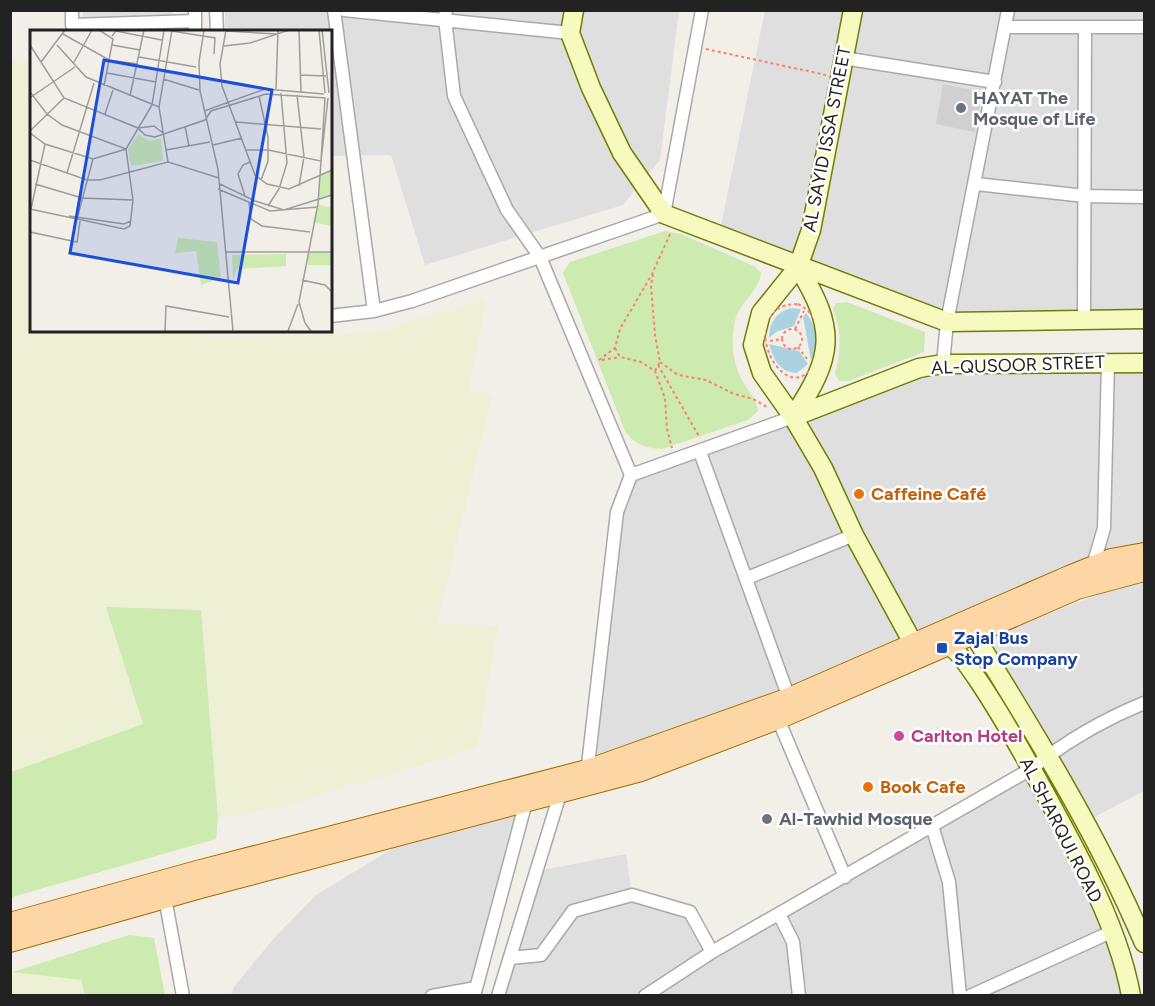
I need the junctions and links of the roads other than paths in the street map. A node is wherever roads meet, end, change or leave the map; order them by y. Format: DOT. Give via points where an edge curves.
graph roads {
  1 [pos="72,10"];
  2 [pos="216,10"];
  3 [pos="334,10"];
  4 [pos="344,10"];
  5 [pos="574,10"];
  6 [pos="702,10"];
  7 [pos="853,10"];
  8 [pos="1008,10"];
  9 [pos="446,15"];
  10 [pos="195,21"];
  11 [pos="1005,27"];
  12 [pos="1085,27"];
  13 [pos="1144,27"];
  14 [pos="217,30"];
  15 [pos="570,33"];
  16 [pos="843,58"];
  17 [pos="995,82"];
  18 [pos="976,184"];
  19 [pos="1085,196"];
  20 [pos="1144,197"];
  21 [pos="668,222"];
  22 [pos="540,257"];
  23 [pos="798,267"];
  24 [pos="374,311"];
  25 [pos="332,316"];
  26 [pos="1084,319"];
  27 [pos="1144,319"];
  28 [pos="947,322"];
  29 [pos="1108,362"];
  30 [pos="1144,363"];
  31 [pos="943,364"];
  32 [pos="793,417"];
  33 [pos="701,446"];
  34 [pos="631,475"];
  35 [pos="854,535"];
  36 [pos="1144,552"];
  37 [pos="1095,566"];
  38 [pos="1144,571"];
  39 [pos="747,578"];
  40 [pos="1077,589"];
  41 [pos="974,635"];
  42 [pos="951,637"];
  43 [pos="913,643"];
  44 [pos="789,698"];
  45 [pos="1144,703"];
  46 [pos="778,719"];
  47 [pos="1049,755"];
  48 [pos="1031,769"];
  49 [pos="587,778"];
  50 [pos="559,787"];
  51 [pos="527,795"];
  52 [pos="932,826"];
  53 [pos="845,877"];
  54 [pos="165,898"];
  55 [pos="779,914"];
  56 [pos="10,923"];
  57 [pos="1111,932"];
  58 [pos="10,942"];
  59 [pos="1144,943"];
  60 [pos="712,952"];
  61 [pos="510,958"];
  62 [pos="475,992"];
  63 [pos="183,996"];
  64 [pos="432,996"];
  65 [pos="498,996"];
  66 [pos="645,996"];
  67 [pos="799,996"];
  68 [pos="960,996"];
  69 [pos="970,996"];
  70 [pos="1131,996"];
  1 -- 10 [label="street" via="72,25"];
  2 -- 14 [label="street"];
  3 -- 24 [label="street"];
  4 -- 9 [label="street"];
  5 -- 15 [label="street"];
  6 -- 21 [label="street"];
  7 -- 16 [label="street, AL SAYID ISSA STREET"];
  8 -- 11 [label="street"];
  9 -- 15 [label="street"];
  9 -- 22 [label="street" via="454,96 507,210"];
  11 -- 12 [label="street"];
  11 -- 17 [label="street"];
  12 -- 13 [label="street"];
  12 -- 19 [label="street"];
  15 -- 21 [label="street" via="622,153"];
  16 -- 17 [label="street"];
  16 -- 23 [label="street, AL SAYID ISSA STREET" via="811,230"];
  17 -- 18 [label="street"];
  18 -- 19 [label="street"];
  18 -- 28 [label="street"];
  19 -- 20 [label="street"];
  19 -- 26 [label="street"];
  21 -- 22 [label="street"];
  21 -- 23 [label="street"];
  22 -- 24 [label="street"];
  22 -- 34 [label="street"];
  23 -- 28 [label="street"];
  23 -- 32 [label="street" via="818,299 826,356 814,386"];
  23 -- 32 [label="street, AL SAYID ISSA STREET" via="761,314 753,345 762,373"];
  24 -- 25 [label="street"];
  26 -- 27 [label="street"];
  26 -- 28 [label="street"];
  28 -- 31 [label="street"];
  29 -- 30 [label="street, AL-QUSOOR STREET"];
  29 -- 31 [label="street, AL-QUSOOR STREET"];
  29 -- 37 [label="street" via="1104,528"];
  31 -- 32 [label="street, AL-QUSOOR STREET" via="919,368"];
  32 -- 33 [label="street"];
  32 -- 35 [label="street, AL SAYID ISSA STREET" via="823,468"];
  33 -- 34 [label="street"];
  33 -- 39 [label="street"];
  34 -- 49 [label="street" via="617,512"];
  35 -- 39 [label="street"];
  35 -- 43 [label="street, AL SAYID ISSA STREET"];
  36 -- 37 [label="main road"];
  37 -- 40 [label="street"];
  37 -- 42 [label="main road"];
  38 -- 40 [label="main road"];
  39 -- 44 [label="street"];
  40 -- 41 [label="main road"];
  41 -- 42 [label="main road"];
  41 -- 47 [label="street"];
  42 -- 43 [label="main road"];
  42 -- 46 [label="main road"];
  42 -- 48 [label="street, AL SHARQUI ROAD"];
  43 -- 44 [label="main road"];
  44 -- 49 [label="main road"];
  45 -- 47 [label="street"];
  46 -- 49 [label="main road" via="641,771"];
  46 -- 53 [label="street"];
  47 -- 48 [label="street"];
  47 -- 59 [label="street" via="1118,882"];
  48 -- 52 [label="street"];
  48 -- 57 [label="street, AL SHARQUI ROAD" via="1088,875"];
  49 -- 50 [label="main road"];
  50 -- 51 [label="main road"];
  50 -- 61 [label="street"];
  51 -- 54 [label="main road"];
  51 -- 56 [label="main road" via="197,871"];
  51 -- 62 [label="street"];
  52 -- 53 [label="street"];
  52 -- 68 [label="street" via="949,882"];
  53 -- 55 [label="street"];
  54 -- 58 [label="main road"];
  54 -- 63 [label="street"];
  55 -- 60 [label="street"];
  55 -- 67 [label="street" via="793,942"];
  57 -- 69 [label="street"];
  57 -- 70 [label="street, AL SHARQUI ROAD" via="1128,975"];
  60 -- 61 [label="street" via="690,912 632,895 573,911 541,955"];
  60 -- 66 [label="street"];
  61 -- 65 [label="street"];
  62 -- 64 [label="street"];
}
